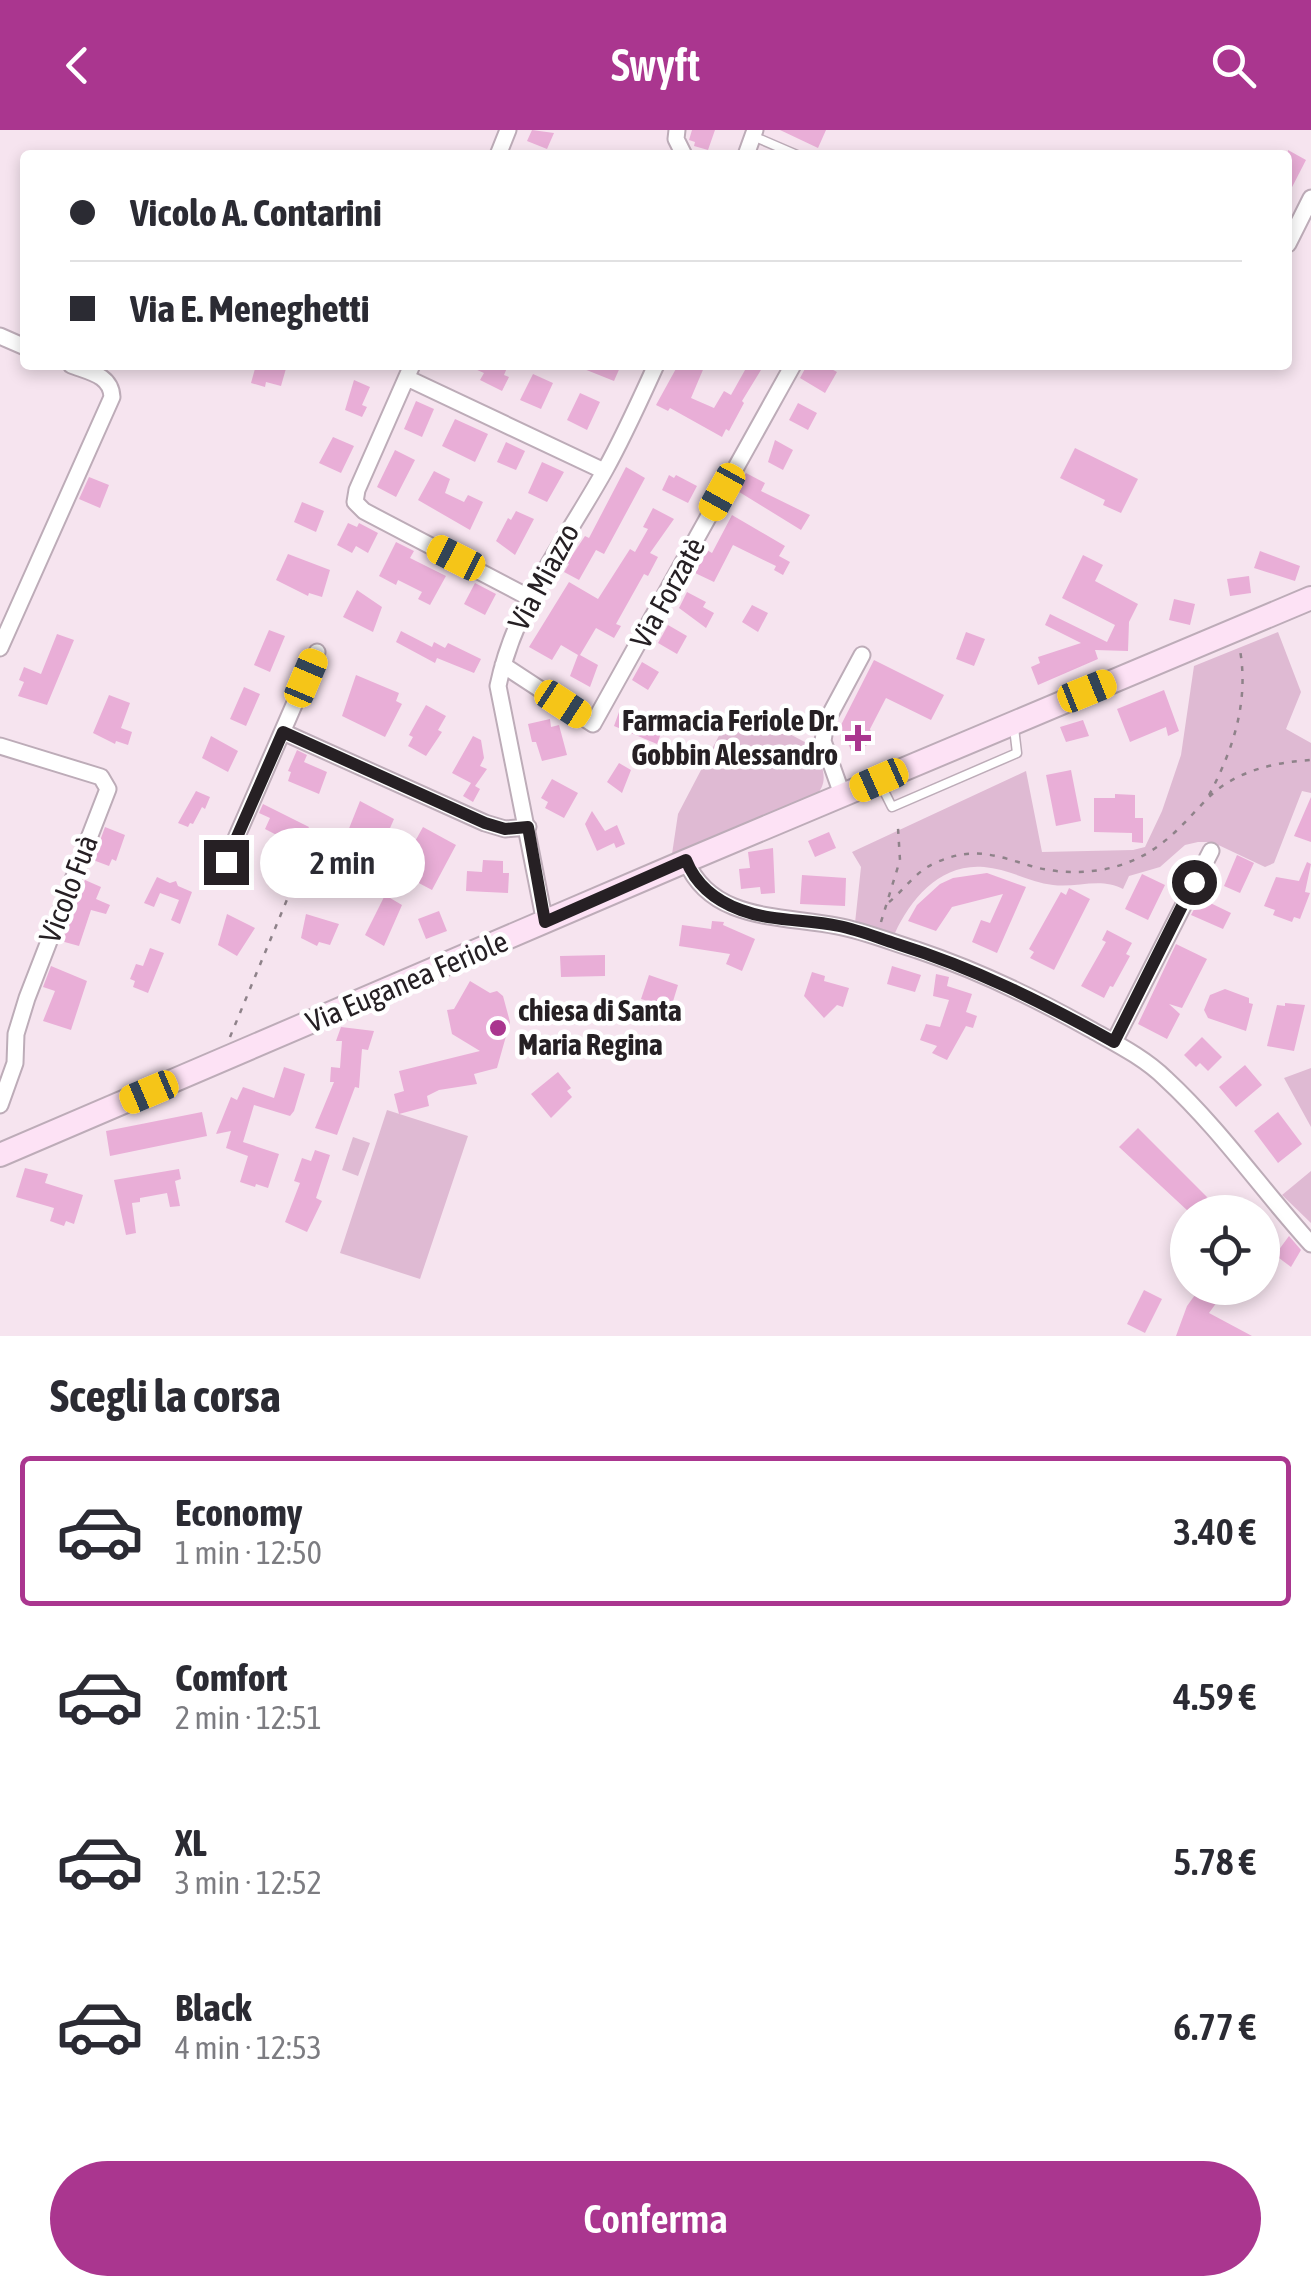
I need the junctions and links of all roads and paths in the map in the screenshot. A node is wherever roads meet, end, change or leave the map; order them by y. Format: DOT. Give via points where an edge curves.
graph roads {
  1 [pos="754,133"];
  2 [pos="787,150"];
  3 [pos="1311,198"];
  4 [pos="1292,236"];
  5 [pos="84,370"];
  6 [pos="654,370"];
  7 [pos="789,370"];
  8 [pos="410,372"];
  9 [pos="604,471"];
  10 [pos="528,597"];
  11 [pos="1311,598"];
  12 [pos="1239,646"];
  13 [pos="0,648"];
  14 [pos="318,652"];
  15 [pos="862,655"];
  16 [pos="503,665"];
  17 [pos="283,732"];
  18 [pos="0,746"];
  19 [pos="1311,760"];
  20 [pos="843,796"];
  21 [pos="1208,798"];
  22 [pos="528,827"];
  23 [pos="898,828"];
  24 [pos="1211,850"];
  25 [pos="686,860"];
  26 [pos="220,875"];
  27 [pos="291,890"];
  28 [pos="889,902"];
  29 [pos="545,922"];
  30 [pos="876,937"];
  31 [pos="1114,1042"];
  32 [pos="227,1044"];
  33 [pos="0,1106"];
  34 [pos="2,1147"];
  35 [pos="1311,1244"];
  1 -- 2 [label="lane"];
  3 -- 4 [label="street"];
  5 -- 13 [label="street" via="111,386 109,408"];
  6 -- 9 [label="street, Via Miazzo"];
  7 -- 16 [label="street, Via Forzatè" via="593,724"];
  8 -- 9 [label="street"];
  8 -- 10 [label="street" via="355,502"];
  9 -- 10 [label="street, Via Miazzo"];
  10 -- 16 [label="street, Via Miazzo"];
  11 -- 20 [label="main road, Via Euganea Feriole"];
  12 -- 21 [label="path" via="1239,724"];
  14 -- 17 [label="street"];
  15 -- 20 [label="street" via="826,722 823,741"];
  16 -- 22 [label="street, Via Miazzo" via="498,686"];
  17 -- 22 [label="street" via="485,823"];
  17 -- 26 [label="street"];
  18 -- 33 [label="street, Vicolo Fuà" via="101,777 108,788 23,1008"];
  19 -- 21 [label="path" via="1250,772"];
  20 -- 25 [label="main road, Via Euganea Feriole"];
  21 -- 28 [label="path" via="1165,842 1128,863 1072,872 968,852 932,864"];
  22 -- 29 [label="street, Via Miazzo"];
  23 -- 28 [label="path" via="900,860"];
  24 -- 31 [label="street"];
  25 -- 29 [label="main road, Via Euganea Feriole"];
  25 -- 30 [label="street" via="715,898 740,910"];
  27 -- 32 [label="path"];
  28 -- 30 [label="path"];
  29 -- 34 [label="main road, Via Euganea Feriole"];
  30 -- 31 [label="street" via="974,971"];
  31 -- 35 [label="street" via="1164,1076"];
}
